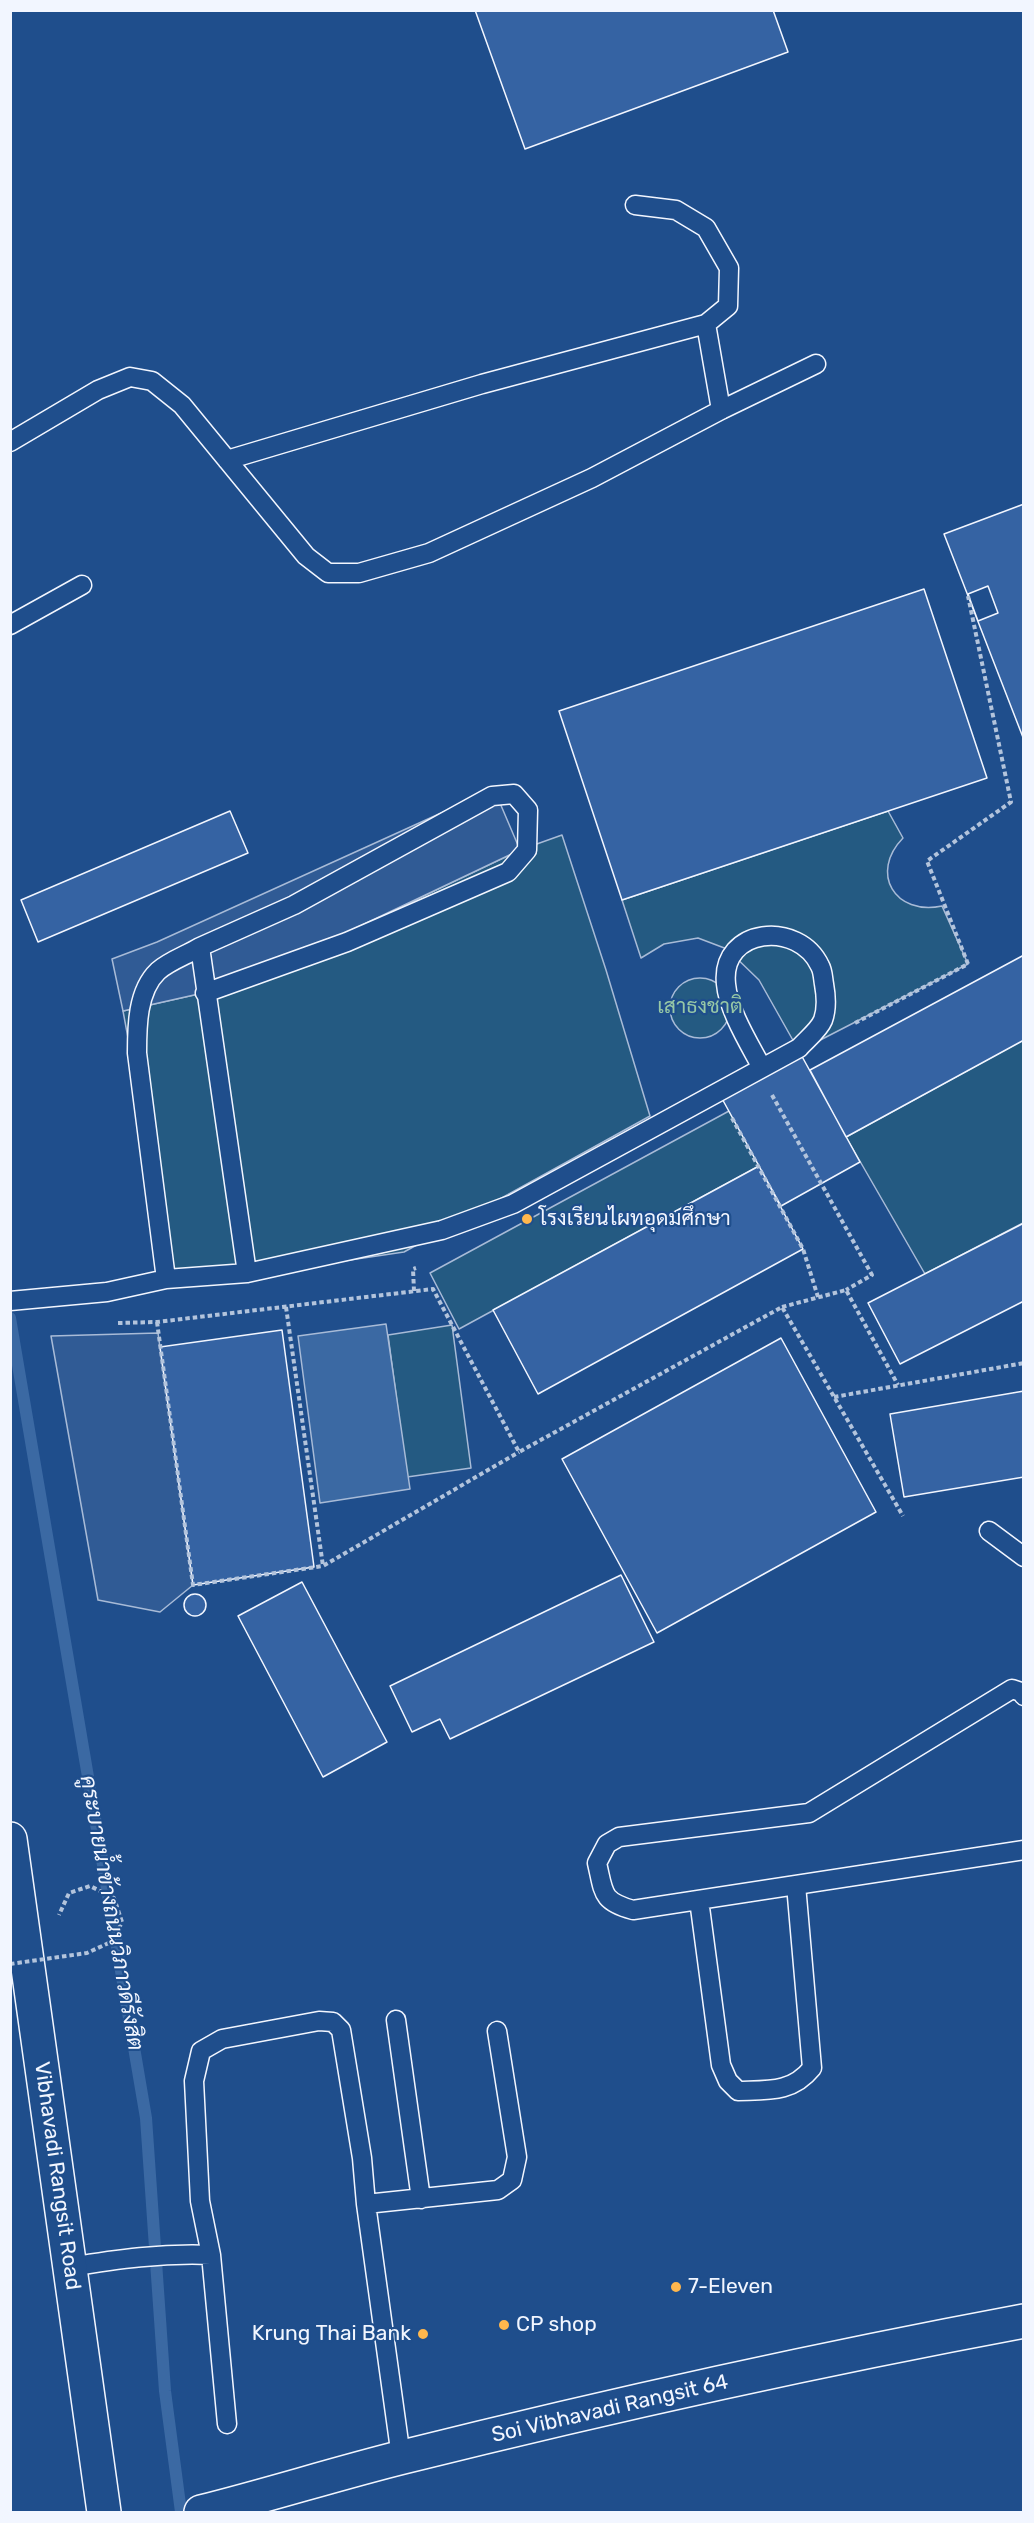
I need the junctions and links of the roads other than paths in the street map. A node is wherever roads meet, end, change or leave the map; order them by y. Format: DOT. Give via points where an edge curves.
graph roads {
  1 [pos="635,206"];
  2 [pos="706,324"];
  3 [pos="816,364"];
  4 [pos="721,410"];
  5 [pos="10,442"];
  6 [pos="227,460"];
  7 [pos="82,585"];
  8 [pos="10,625"];
  9 [pos="200,947"];
  10 [pos="205,993"];
  11 [pos="762,1068"];
  12 [pos="247,1273"];
  13 [pos="166,1279"];
  14 [pos="10,1301"];
  15 [pos="989,1531"];
  16 [pos="1023,1557"];
  17 [pos="1023,1696"];
  18 [pos="10,1839"];
  19 [pos="1023,1850"];
  20 [pos="796,1885"];
  21 [pos="699,1900"];
  22 [pos="396,2020"];
  23 [pos="497,2031"];
  24 [pos="421,2199"];
  25 [pos="366,2204"];
  26 [pos="211,2255"];
  27 [pos="70,2267"];
  28 [pos="1023,2321"];
  29 [pos="226,2424"];
  30 [pos="401,2457"];
  31 [pos="104,2512"];
  32 [pos="205,2512"];
  1 -- 2 [label="lane" via="676,210 706,228 729,268 728,306"];
  2 -- 4 [label="lane"];
  2 -- 6 [label="lane" via="504,378"];
  3 -- 4 [label="lane"];
  4 -- 6 [label="lane" via="592,478 429,553 359,573 328,573 306,556"];
  5 -- 6 [label="lane" via="98,390 130,376 152,381 182,405"];
  7 -- 8 [label="lane"];
  9 -- 10 [label="lane"];
  9 -- 10 [label="lane" via="294,905 492,796 514,794 528,810 527,850 508,872 346,942"];
  9 -- 13 [label="lane" via="158,972 145,991 138,1023 137,1053"];
  10 -- 12 [label="lane"];
  11 -- 11 [label="lane" via="799,1048 823,1021 826,996 820,966 804,946 782,936 758,937 737,947 726,968 731,1002"];
  11 -- 12 [label="lane" via="513,1204 442,1230"];
  12 -- 13 [label="lane"];
  13 -- 14 [label="lane" via="107,1292"];
  15 -- 16 [label="lane"];
  17 -- 21 [label="lane" via="1012,1689 809,1814 619,1837 607,1844 597,1863 605,1894 614,1905 633,1910"];
  18 -- 27 [label="street, Vibhavadi Rangsit Road"];
  19 -- 20 [label="lane"];
  20 -- 21 [label="lane"];
  20 -- 21 [label="lane" via="812,2068 802,2081 776,2090 738,2091 721,2065"];
  22 -- 24 [label="lane"];
  23 -- 24 [label="lane" via="517,2157 512,2180 498,2190"];
  24 -- 25 [label="lane"];
  25 -- 26 [label="lane" via="341,2030 333,2022 319,2021 222,2039 201,2051 194,2081 200,2201"];
  25 -- 30 [label="lane"];
  26 -- 27 [label="lane" via="138,2256"];
  26 -- 29 [label="lane"];
  27 -- 31 [label="street, Vibhavadi Rangsit Road"];
  28 -- 30 [label="street, Soi Vibhavadi Rangsit 64" via="854,2353"];
  30 -- 32 [label="street, Soi Vibhavadi Rangsit 64"];
}
